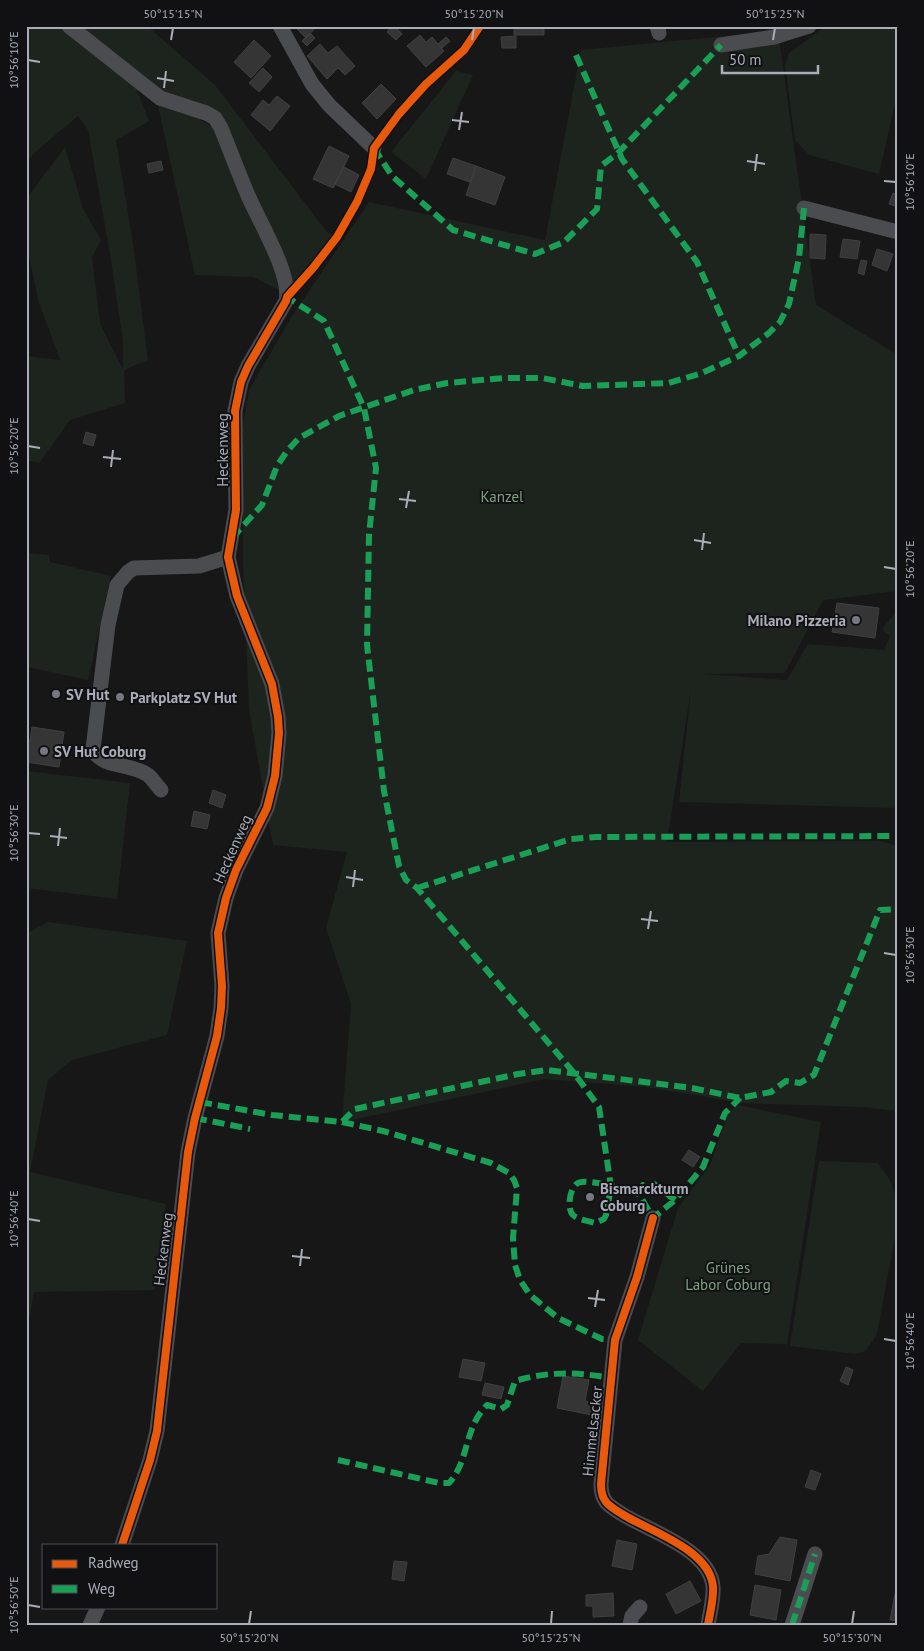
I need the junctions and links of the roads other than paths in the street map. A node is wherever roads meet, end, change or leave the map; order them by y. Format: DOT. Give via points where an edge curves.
graph roads {
  1 [pos="69,26"];
  2 [pos="280,26"];
  3 [pos="809,26"];
  4 [pos="721,45"];
  5 [pos="374,148"];
  6 [pos="804,208"];
  7 [pos="898,232"];
  8 [pos="228,557"];
  9 [pos="161,790"];
  10 [pos="653,1218"];
  11 [pos="122,1544"];
  12 [pos="814,1554"];
  13 [pos="640,1607"];
  14 [pos="98,1608"];
  15 [pos="90,1625"];
  16 [pos="630,1625"];
  17 [pos="708,1625"];
  18 [pos="792,1625"];
  1 -- 8 [label="street, Heckenweg" via="160,98 215,118 285,277 286,301 248,366 235,411 236,510"];
  2 -- 5 [label="street" via="312,84"];
  3 -- 4 [label="street" via="774,37"];
  6 -- 7 [label="street"];
  8 -- 9 [label="street" via="198,566 134,568 117,585 108,625 92,749 104,761 132,767 148,775"];
  8 -- 11 [label="street, Heckenweg" via="237,596 272,684 279,733 275,776 267,808 232,880 218,933 221,1008 188,1152 157,1431"];
  10 -- 17 [label="street, Himmelsacker" via="615,1340 602,1494 609,1506 686,1548 707,1570 713,1586"];
  12 -- 18 [label="street"];
  13 -- 16 [label="street" via="632,1616"];
  14 -- 15 [label="street"];
}
